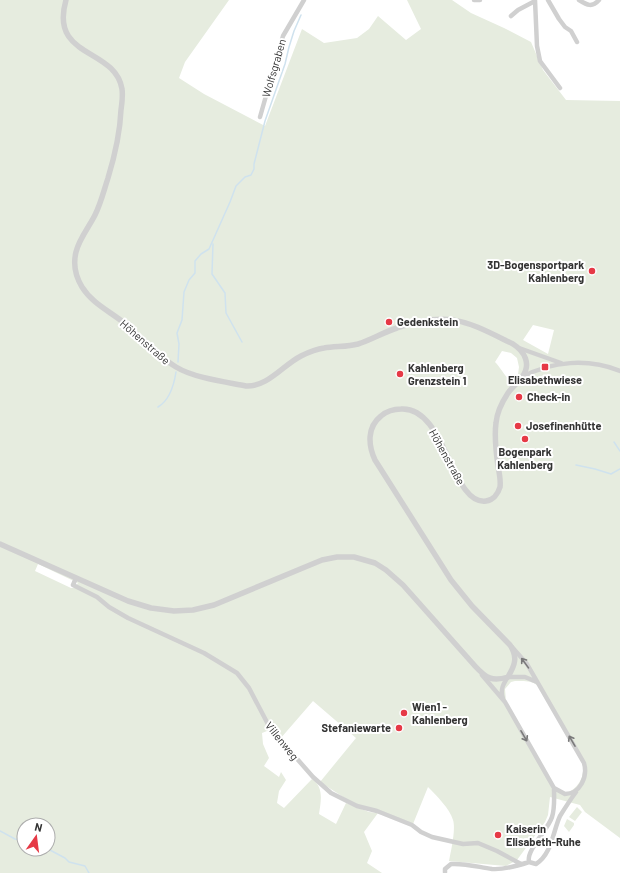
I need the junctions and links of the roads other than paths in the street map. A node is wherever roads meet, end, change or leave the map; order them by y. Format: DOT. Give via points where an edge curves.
graph roads {
  1 [pos="66,0"];
  2 [pos="304,0"];
  3 [pos="474,0"];
  4 [pos="480,0"];
  5 [pos="535,0"];
  6 [pos="548,0"];
  7 [pos="579,0"];
  8 [pos="599,0"];
  9 [pos="511,16"];
  10 [pos="577,42"];
  11 [pos="560,88"];
  12 [pos="260,117"];
  13 [pos="519,348"];
  14 [pos="562,363"];
  15 [pos="620,371"];
  16 [pos="522,377"];
  17 [pos="0,544"];
  18 [pos="76,578"];
  19 [pos="510,645"];
  20 [pos="475,666"];
  21 [pos="508,677"];
  22 [pos="538,682"];
  23 [pos="505,702"];
  24 [pos="581,784"];
  25 [pos="554,788"];
  26 [pos="529,862"];
  27 [pos="521,864"];
  28 [pos="445,872"];
  1 -- 13 [label="street, Höhenstraße" via="63,18 68,37 112,69 119,80 122,93 117,148 97,211 76,251 76,272 91,298 174,366 213,379 246,386 258,385 312,351 353,345 396,328 435,318 452,318 468,323"];
  2 -- 12 [label="street, Wolfsgraben" via="281,41"];
  3 -- 4 [label="street"];
  5 -- 9 [label="street"];
  5 -- 11 [label="street" via="540,61"];
  6 -- 10 [label="street"];
  7 -- 8 [label="street" via="591,6"];
  13 -- 14 [label="street, Höhenstraße"];
  13 -- 16 [label="street, Höhenstraße" via="526,360"];
  14 -- 15 [label="street, Höhenstraße" via="598,365"];
  14 -- 16 [label="street, Höhenstraße"];
  16 -- 19 [label="street, Höhenstraße" via="505,397 496,419 495,440 500,484 497,494 490,500 479,501 466,492 434,432 424,418 409,409 399,409 382,415 374,424 370,440 375,460 451,580"];
  17 -- 18 [label="street"];
  18 -- 20 [label="street" via="136,605 185,611 214,605 322,560 337,557 361,559 380,566 397,579"];
  18 -- 27 [label="street, Villenweg" via="73,585 97,597 109,607 204,653 237,673 249,688 270,728 313,777 331,792 356,806 377,811 412,825 432,837 463,844 478,843"];
  19 -- 21 [label="street" via="516,658"];
  22 -- 19 [label="street, Höhenstraße, one-way" via="527,664"];
  20 -- 21 [label="street" via="492,679"];
  20 -- 23 [label="street"];
  21 -- 22 [label="street" via="525,677"];
  21 -- 23 [label="street" via="502,690"];
  24 -- 22 [label="street, Höhenstraße, one-way" via="586,767"];
  23 -- 25 [label="street, one-way"];
  24 -- 25 [label="street" via="568,794 561,794"];
  24 -- 26 [label="street" via="561,814 542,859 536,864"];
  25 -- 26 [label="street" via="552,818 529,853"];
  26 -- 27 [label="street"];
  27 -- 28 [label="street" via="493,869 451,864"];
}
